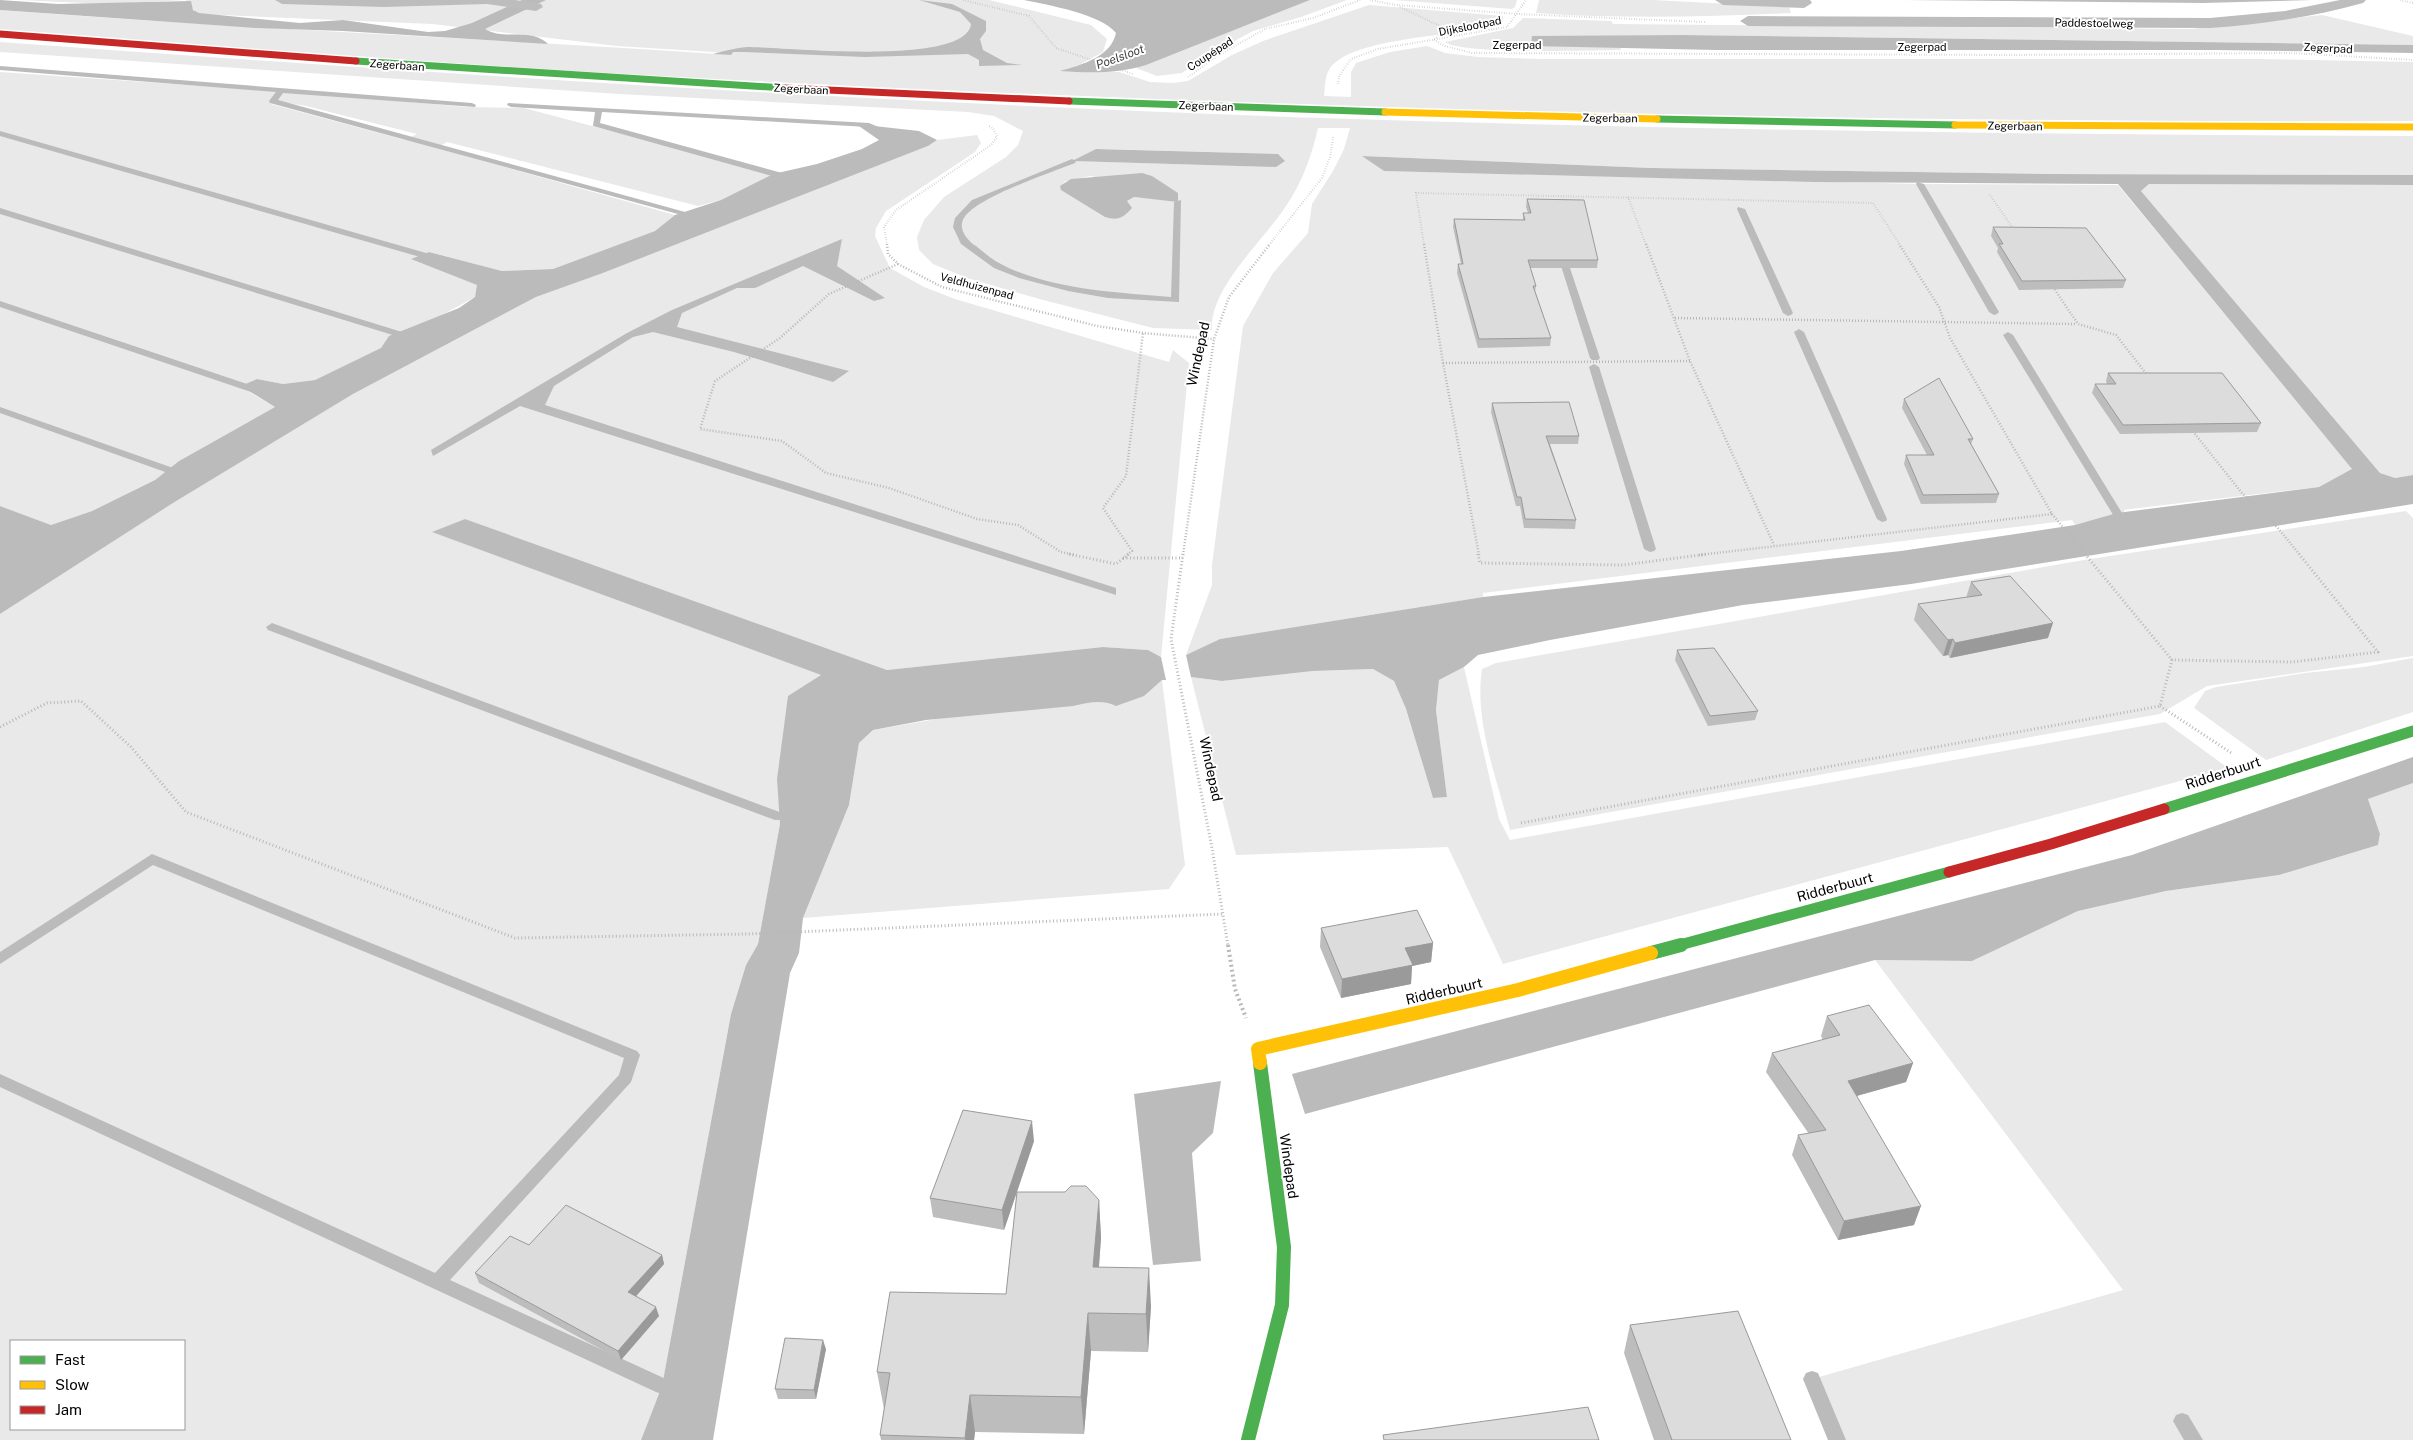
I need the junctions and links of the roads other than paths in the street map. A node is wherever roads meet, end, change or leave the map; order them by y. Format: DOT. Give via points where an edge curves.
graph roads {
  1 [pos="282,0"];
  2 [pos="1723,0"];
  3 [pos="2358,0"];
  4 [pos="1818,2"];
  5 [pos="1934,5"];
  6 [pos="536,7"];
  7 [pos="1828,20"];
  8 [pos="1748,21"];
  9 [pos="1946,22"];
  10 [pos="0,34"];
  11 [pos="2413,127"];
  12 [pos="2413,731"];
  13 [pos="1258,1049"];
  14 [pos="1248,1440"];
  1 -- 6 [label="lane" via="384,3 486,0"];
  2 -- 4 [label="street"];
  3 -- 9 [label="street, Paddestoelweg" via="2288,14 2219,21 2157,24"];
  4 -- 7 [label="street"];
  5 -- 9 [label="street"];
  7 -- 8 [label="street, Paddestoelweg"];
  7 -- 9 [label="street, Paddestoelweg"];
  10 -- 11 [label="main road, Zegerbaan" via="642,80 1215,107 1768,122 2196,128"];
  12 -- 13 [label="main road, Ridderbuurt" via="2051,844 1518,990"];
  13 -- 14 [label="main road, Windepad" via="1284,1247 1282,1305"];
}
